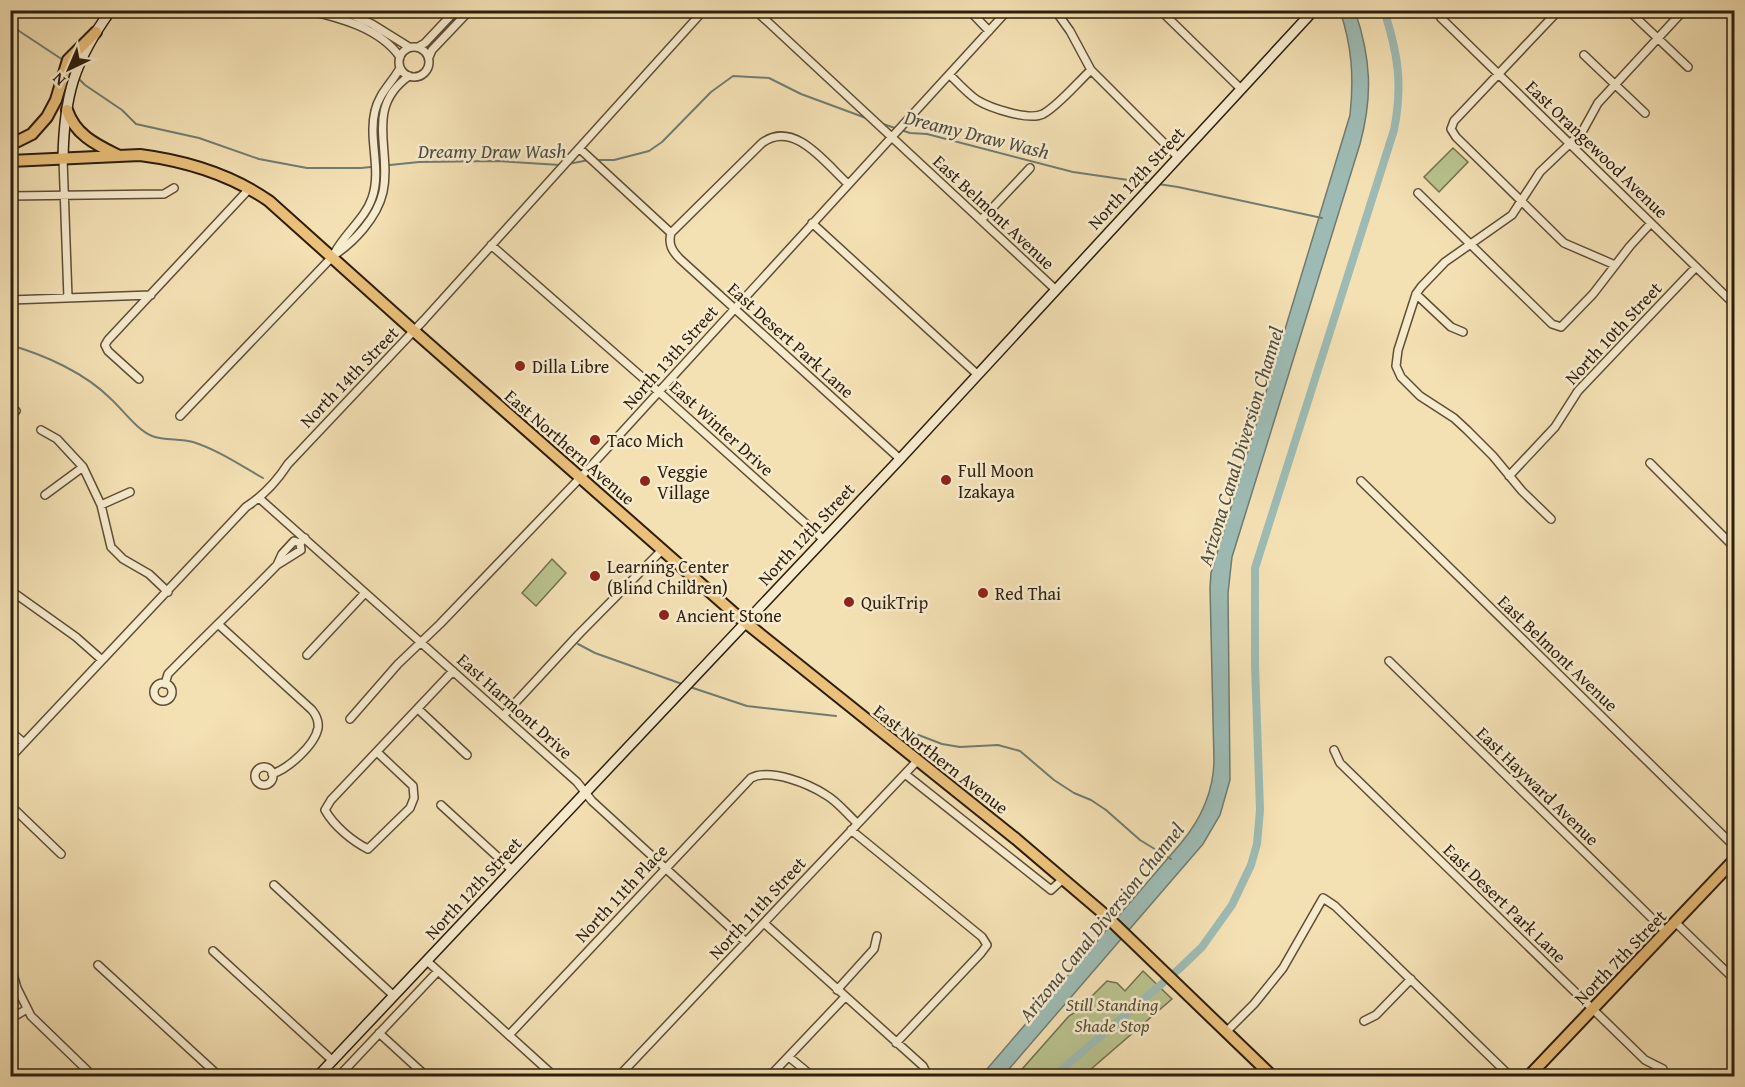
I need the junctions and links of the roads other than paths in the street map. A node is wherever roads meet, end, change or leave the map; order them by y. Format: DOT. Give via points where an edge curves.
graph roads {
  1 [pos="111,10"];
  2 [pos="306,10"];
  3 [pos="341,10"];
  4 [pos="456,10"];
  5 [pos="470,10"];
  6 [pos="704,10"];
  7 [pos="755,10"];
  8 [pos="969,10"];
  9 [pos="1008,10"];
  10 [pos="1055,10"];
  11 [pos="1160,10"];
  12 [pos="1314,10"];
  13 [pos="1559,10"];
  14 [pos="1628,10"];
  15 [pos="1685,10"];
  16 [pos="1699,10"];
  17 [pos="1440,12"];
  18 [pos="989,31"];
  19 [pos="96,32"];
  20 [pos="1657,38"];
  21 [pos="410,47"];
  22 [pos="418,47"];
  23 [pos="1584,55"];
  24 [pos="400,57"];
  25 [pos="429,57"];
  26 [pos="1688,67"];
  27 [pos="400,68"];
  28 [pos="1091,70"];
  29 [pos="950,75"];
  30 [pos="1500,75"];
  31 [pos="409,76"];
  32 [pos="68,79"];
  33 [pos="1615,84"];
  34 [pos="1241,89"];
  35 [pos="67,110"];
  36 [pos="1645,113"];
  37 [pos="891,138"];
  38 [pos="1569,143"];
  39 [pos="10,145"];
  40 [pos="579,149"];
  41 [pos="119,156"];
  42 [pos="1178,156"];
  43 [pos="63,159"];
  44 [pos="10,161"];
  45 [pos="1030,168"];
  46 [pos="848,184"];
  47 [pos="174,188"];
  48 [pos="250,188"];
  49 [pos="1418,193"];
  50 [pos="65,195"];
  51 [pos="10,196"];
  52 [pos="1522,201"];
  53 [pos="981,220"];
  54 [pos="812,223"];
  55 [pos="1651,223"];
  56 [pos="670,236"];
  57 [pos="1470,243"];
  58 [pos="491,245"];
  59 [pos="333,256"];
  60 [pos="1615,265"];
  61 [pos="1696,267"];
  62 [pos="1055,289"];
  63 [pos="1416,294"];
  64 [pos="151,295"];
  65 [pos="68,298"];
  66 [pos="10,300"];
  67 [pos="1734,304"];
  68 [pos="734,309"];
  69 [pos="414,331"];
  70 [pos="1463,332"];
  71 [pos="978,375"];
  72 [pos="139,379"];
  73 [pos="659,392"];
  74 [pos="180,416"];
  75 [pos="41,430"];
  76 [pos="900,459"];
  77 [pos="1650,463"];
  78 [pos="83,467"];
  79 [pos="1509,476"];
  80 [pos="580,478"];
  81 [pos="1361,481"];
  82 [pos="130,492"];
  83 [pos="45,495"];
  84 [pos="259,498"];
  85 [pos="102,505"];
  86 [pos="1551,519"];
  87 [pos="824,540"];
  88 [pos="302,541"];
  89 [pos="1734,547"];
  90 [pos="662,550"];
  91 [pos="10,590"];
  92 [pos="168,592"];
  93 [pos="365,593"];
  94 [pos="746,623"];
  95 [pos="218,624"];
  96 [pos="421,643"];
  97 [pos="308,655"];
  98 [pos="102,660"];
  99 [pos="1389,661"];
  100 [pos="453,671"];
  101 [pos="165,684"];
  102 [pos="418,709"];
  103 [pos="503,716"];
  104 [pos="350,719"];
  105 [pos="10,731"];
  106 [pos="24,743"];
  107 [pos="1334,750"];
  108 [pos="377,752"];
  109 [pos="467,754"];
  110 [pos="10,758"];
  111 [pos="917,761"];
  112 [pos="272,774"];
  113 [pos="905,774"];
  114 [pos="585,792"];
  115 [pos="10,805"];
  116 [pos="441,805"];
  117 [pos="857,823"];
  118 [pos="851,830"];
  119 [pos="1734,846"];
  120 [pos="62,854"];
  121 [pos="1734,860"];
  122 [pos="665,868"];
  123 [pos="512,870"];
  124 [pos="1063,879"];
  125 [pos="274,885"];
  126 [pos="1675,922"];
  127 [pos="764,923"];
  128 [pos="1666,932"];
  129 [pos="877,936"];
  130 [pos="746,942"];
  131 [pos="213,951"];
  132 [pos="427,961"];
  133 [pos="10,963"];
  134 [pos="98,965"];
  135 [pos="438,971"];
  136 [pos="1411,979"];
  137 [pos="1734,979"];
  138 [pos="837,990"];
  139 [pos="394,996"];
  140 [pos="844,997"];
  141 [pos="27,1009"];
  142 [pos="1592,1010"];
  143 [pos="10,1019"];
  144 [pos="1365,1021"];
  145 [pos="1226,1032"];
  146 [pos="379,1034"];
  147 [pos="508,1035"];
  148 [pos="896,1043"];
  149 [pos="789,1057"];
  150 [pos="333,1061"];
  151 [pos="1663,1069"];
  152 [pos="925,1074"];
  153 [pos="93,1077"];
  154 [pos="219,1077"];
  155 [pos="318,1077"];
  156 [pos="339,1077"];
  157 [pos="426,1077"];
  158 [pos="554,1077"];
  159 [pos="619,1077"];
  160 [pos="770,1077"];
  161 [pos="812,1077"];
  162 [pos="1272,1077"];
  163 [pos="1510,1077"];
  164 [pos="1529,1077"];
  1 -- 19 [label="street"];
  2 -- 24 [label="street" via="334,16 368,31"];
  3 -- 21 [label="street"];
  4 -- 22 [label="street"];
  5 -- 25 [label="street"];
  6 -- 40 [label="street, North 14th Street"];
  7 -- 37 [label="street, East Belmont Avenue"];
  8 -- 18 [label="street"];
  9 -- 18 [label="street, North 13th Street"];
  10 -- 28 [label="street"];
  11 -- 34 [label="street"];
  12 -- 34 [label="street, North 12th Street"];
  13 -- 30 [label="street"];
  14 -- 20 [label="street"];
  15 -- 16 [label="street"];
  15 -- 20 [label="street"];
  17 -- 30 [label="street, East Orangewood Avenue"];
  18 -- 29 [label="street, North 13th Street"];
  19 -- 32 [label="main road" via="74,60"];
  20 -- 26 [label="street"];
  20 -- 33 [label="street"];
  21 -- 22 [label="street"];
  21 -- 24 [label="street"];
  22 -- 25 [label="street"];
  23 -- 33 [label="street"];
  24 -- 27 [label="street"];
  25 -- 31 [label="street" via="425,73"];
  27 -- 31 [label="street"];
  27 -- 59 [label="street" via="382,92 375,111 371,201"];
  28 -- 29 [label="street" via="1043,117 987,105"];
  28 -- 42 [label="street"];
  29 -- 37 [label="street, North 13th Street"];
  30 -- 38 [label="street, East Orangewood Avenue"];
  30 -- 52 [label="street" via="1454,121 1451,129"];
  31 -- 59 [label="street" via="385,105 381,122 383,192 375,211 347,247"];
  32 -- 35 [label="street"];
  32 -- 39 [label="main road" via="42,125 24,140"];
  33 -- 36 [label="street"];
  33 -- 38 [label="street" via="1592,110 1582,132"];
  34 -- 42 [label="street, North 12th Street"];
  35 -- 41 [label="main road" via="84,137"];
  35 -- 43 [label="street"];
  37 -- 46 [label="street, North 13th Street"];
  37 -- 53 [label="street, East Belmont Avenue"];
  38 -- 52 [label="street" via="1540,172"];
  38 -- 55 [label="street, East Orangewood Avenue"];
  40 -- 56 [label="street, East Desert Park Lane"];
  40 -- 58 [label="street, North 14th Street"];
  41 -- 43 [label="main road, East Northern Avenue"];
  41 -- 48 [label="main road, East Northern Avenue" via="140,155 179,162"];
  42 -- 62 [label="street, North 12th Street"];
  43 -- 44 [label="main road, East Northern Avenue"];
  43 -- 50 [label="street"];
  45 -- 53 [label="street"];
  46 -- 54 [label="street, North 13th Street"];
  46 -- 56 [label="street" via="800,141 775,136 762,143"];
  47 -- 50 [label="street" via="164,194"];
  48 -- 59 [label="main road, East Northern Avenue"];
  48 -- 64 [label="street"];
  49 -- 57 [label="street"];
  50 -- 51 [label="street"];
  50 -- 65 [label="street"];
  52 -- 57 [label="street" via="1512,215"];
  52 -- 60 [label="street" via="1564,243"];
  53 -- 62 [label="street, East Belmont Avenue"];
  54 -- 68 [label="street, North 13th Street"];
  54 -- 71 [label="street"];
  55 -- 60 [label="street"];
  55 -- 61 [label="street, East Orangewood Avenue"];
  56 -- 68 [label="street, East Desert Park Lane" via="675,254"];
  57 -- 60 [label="street" via="1552,324 1561,327"];
  57 -- 63 [label="street" via="1445,262"];
  58 -- 69 [label="street, North 14th Street"];
  58 -- 73 [label="street, East Winter Drive"];
  59 -- 69 [label="main road, East Northern Avenue"];
  59 -- 74 [label="street"];
  61 -- 67 [label="street, East Orangewood Avenue"];
  61 -- 79 [label="street, North 10th Street" via="1578,391 1556,427"];
  62 -- 71 [label="street, North 12th Street"];
  63 -- 70 [label="street" via="1451,327"];
  63 -- 79 [label="street" via="1396,366 1408,386 1454,418"];
  64 -- 65 [label="street"];
  64 -- 72 [label="street" via="105,345"];
  65 -- 66 [label="street"];
  68 -- 73 [label="street, North 13th Street"];
  68 -- 76 [label="street, East Desert Park Lane"];
  69 -- 80 [label="main road, East Northern Avenue"];
  69 -- 84 [label="street, North 14th Street"];
  71 -- 76 [label="street, North 12th Street"];
  73 -- 80 [label="street, North 13th Street"];
  73 -- 87 [label="street, East Winter Drive"];
  75 -- 78 [label="street" via="57,440"];
  76 -- 87 [label="street, North 12th Street"];
  77 -- 89 [label="street"];
  78 -- 83 [label="street"];
  78 -- 85 [label="street"];
  79 -- 86 [label="street"];
  80 -- 90 [label="main road, East Northern Avenue"];
  80 -- 96 [label="street, North 13th Street"];
  81 -- 119 [label="street, East Belmont Avenue"];
  82 -- 85 [label="street"];
  84 -- 88 [label="street, East Harmont Drive"];
  84 -- 92 [label="street, North 14th Street" via="246,507"];
  85 -- 92 [label="street" via="111,547"];
  87 -- 94 [label="street, North 12th Street"];
  88 -- 93 [label="street, East Harmont Drive"];
  88 -- 95 [label="street" via="294,541 277,565"];
  90 -- 94 [label="main road, East Northern Avenue"];
  90 -- 103 [label="street"];
  91 -- 98 [label="street"];
  92 -- 98 [label="street, North 14th Street"];
  93 -- 96 [label="street, East Harmont Drive"];
  93 -- 97 [label="street"];
  94 -- 111 [label="main road, East Northern Avenue"];
  94 -- 114 [label="street, North 12th Street"];
  95 -- 101 [label="street" via="168,674"];
  95 -- 112 [label="street" via="312,710 319,726 311,742 284,770"];
  96 -- 100 [label="street, East Harmont Drive"];
  96 -- 104 [label="street, North 13th Street"];
  98 -- 106 [label="street, North 14th Street"];
  99 -- 128 [label="street, East Hayward Avenue"];
  100 -- 102 [label="street"];
  100 -- 103 [label="street, East Harmont Drive"];
  102 -- 108 [label="street"];
  102 -- 109 [label="street"];
  103 -- 114 [label="street, East Harmont Drive"];
  105 -- 106 [label="street"];
  106 -- 110 [label="street, North 14th Street"];
  107 -- 142 [label="street, East Desert Park Lane" via="1340,763"];
  108 -- 108 [label="street" via="325,810 359,845 368,849 410,808 414,798 413,786"];
  111 -- 113 [label="street, North 11th Street"];
  111 -- 124 [label="main road, East Northern Avenue"];
  113 -- 117 [label="street, North 11th Street"];
  113 -- 124 [label="street, East Northern Avenue" via="1051,890"];
  114 -- 122 [label="street, East Harmont Drive"];
  114 -- 123 [label="street, North 12th Street"];
  115 -- 120 [label="street"];
  116 -- 123 [label="street"];
  117 -- 118 [label="street, North 11th Street"];
  117 -- 122 [label="street, North 11th Place" via="818,790 776,775 757,775"];
  118 -- 127 [label="street, North 11th Street"];
  118 -- 148 [label="street" via="987,945"];
  121 -- 126 [label="main road, North 7th Street"];
  122 -- 130 [label="street, East Harmont Drive"];
  122 -- 147 [label="street, North 11th Place"];
  123 -- 132 [label="street, North 12th Street"];
  124 -- 145 [label="main road, East Northern Avenue" via="1109,918"];
  125 -- 139 [label="street"];
  126 -- 128 [label="main road, North 7th Street"];
  126 -- 137 [label="street"];
  127 -- 130 [label="street, North 11th Street"];
  127 -- 138 [label="street"];
  128 -- 142 [label="main road, North 7th Street"];
  129 -- 138 [label="street" via="874,949"];
  130 -- 159 [label="street, North 11th Street"];
  131 -- 150 [label="street"];
  132 -- 135 [label="street"];
  132 -- 139 [label="street, North 12th Street"];
  133 -- 141 [label="street"];
  134 -- 154 [label="street"];
  135 -- 146 [label="street"];
  135 -- 147 [label="street"];
  136 -- 144 [label="street"];
  136 -- 145 [label="street" via="1323,898 1269,987"];
  136 -- 163 [label="street"];
  138 -- 140 [label="street"];
  139 -- 150 [label="street, North 12th Street"];
  140 -- 148 [label="street"];
  140 -- 149 [label="street"];
  141 -- 143 [label="street"];
  141 -- 153 [label="street" via="39,1026"];
  142 -- 151 [label="street, East Desert Park Lane" via="1645,1060"];
  142 -- 164 [label="main road, North 7th Street"];
  145 -- 162 [label="main road, East Northern Avenue"];
  146 -- 156 [label="street"];
  146 -- 157 [label="street"];
  147 -- 158 [label="street"];
  148 -- 152 [label="street" via="923,1066"];
  149 -- 160 [label="street"];
  149 -- 161 [label="street"];
  150 -- 155 [label="street, North 12th Street"];
}
